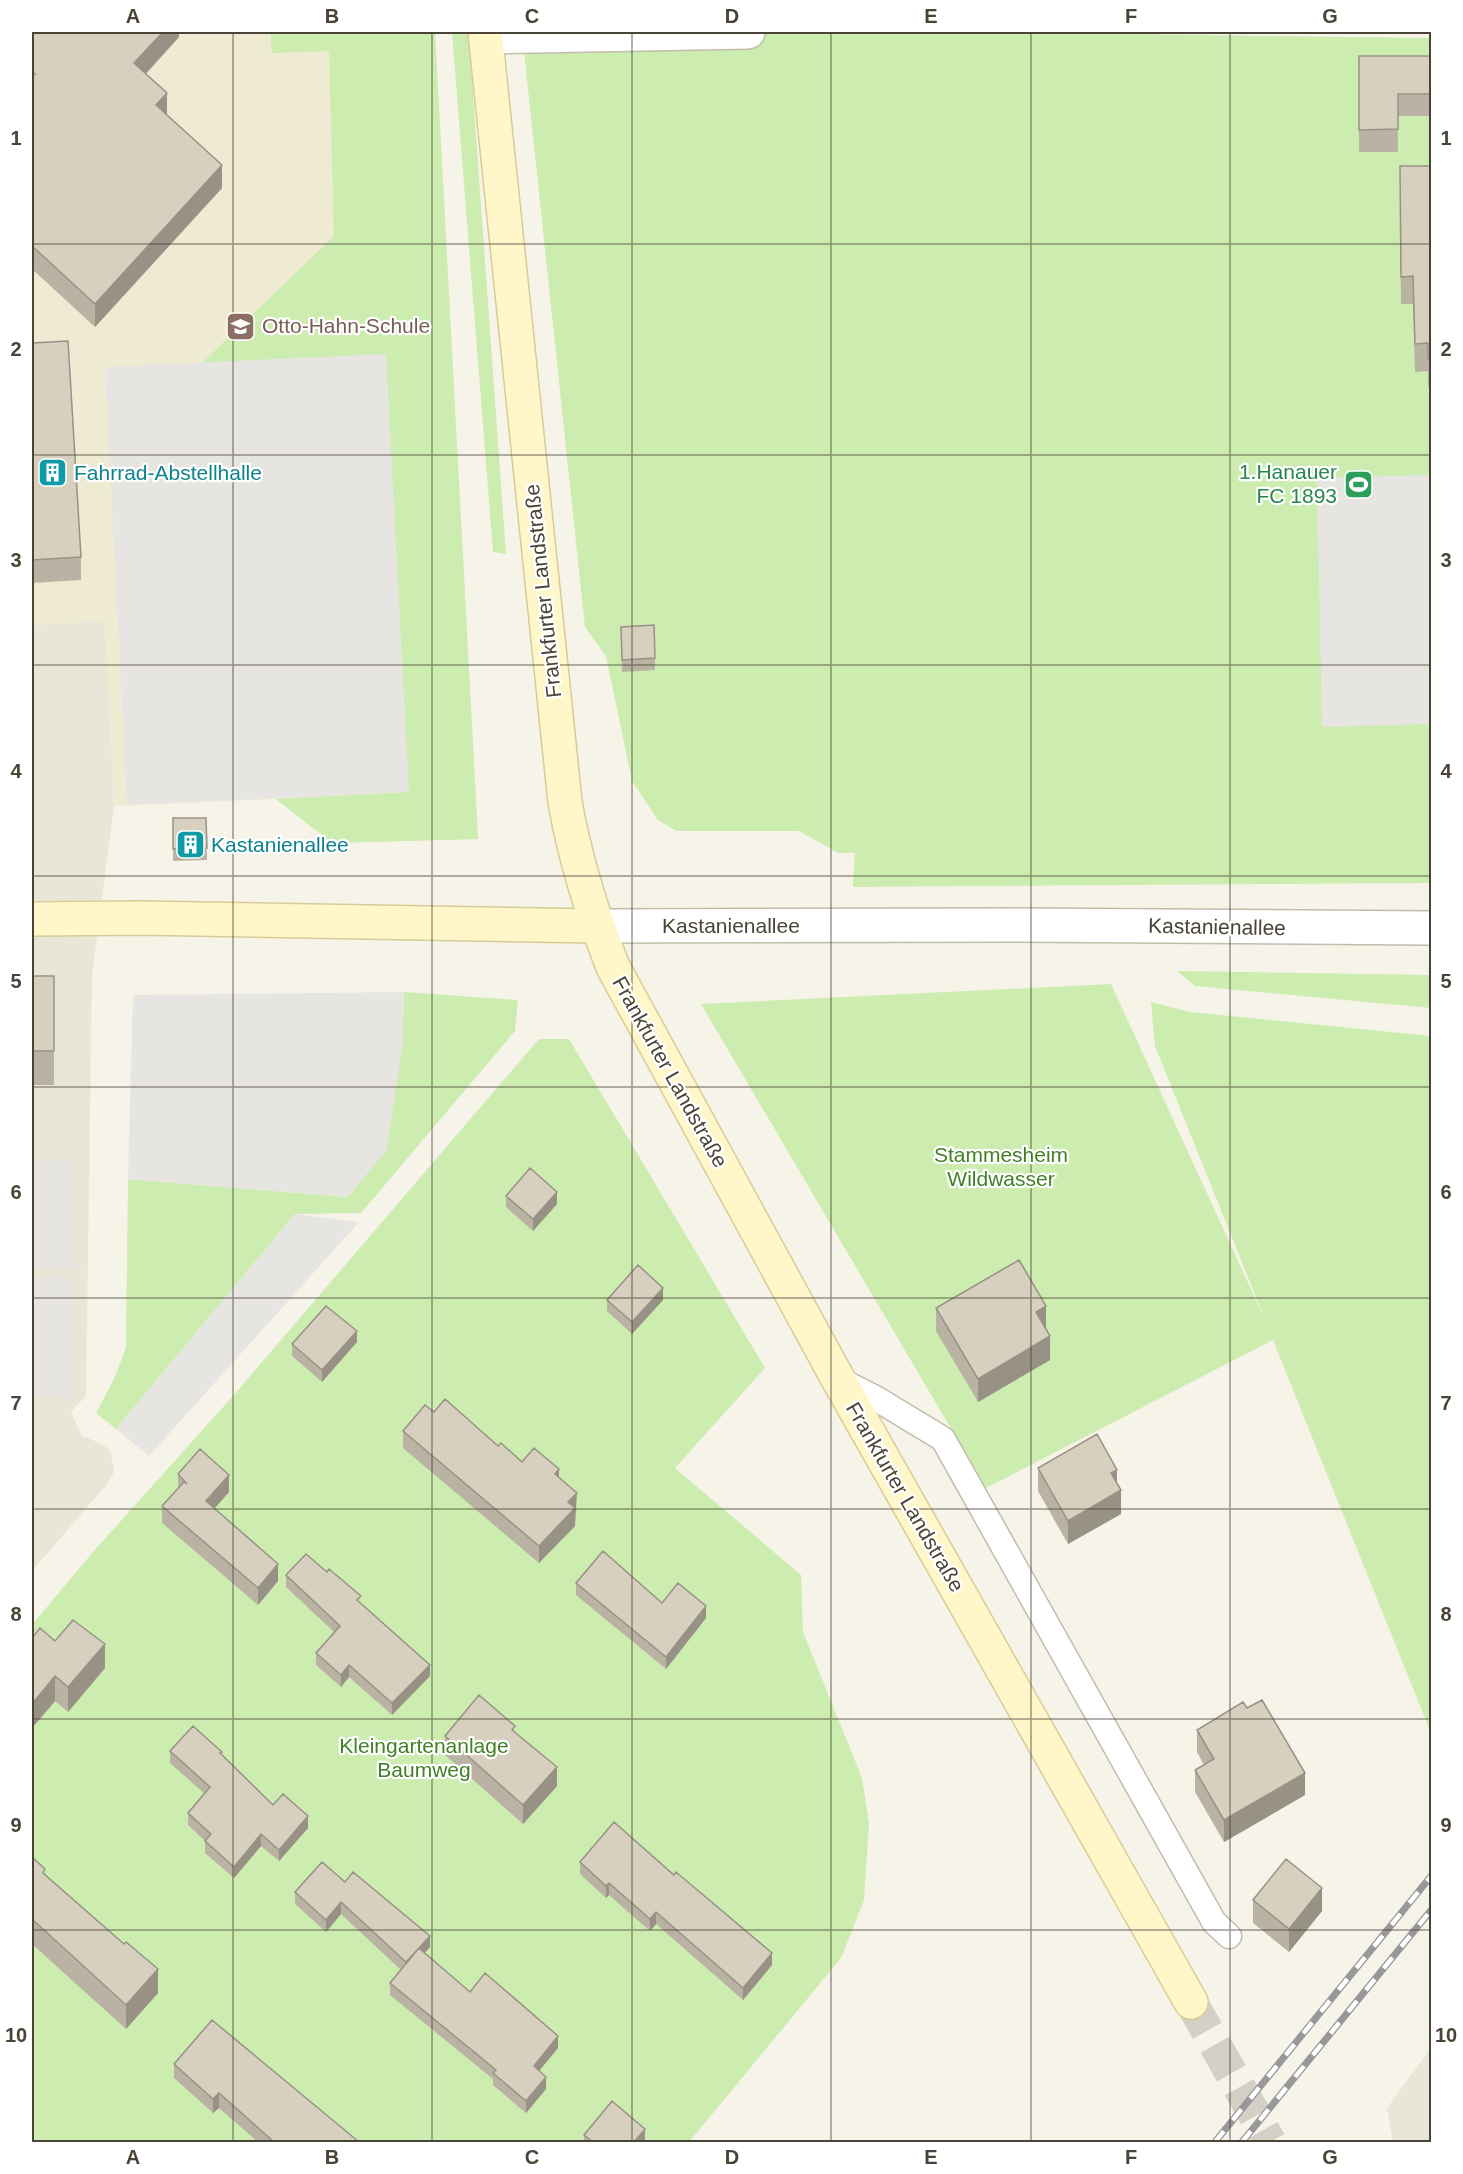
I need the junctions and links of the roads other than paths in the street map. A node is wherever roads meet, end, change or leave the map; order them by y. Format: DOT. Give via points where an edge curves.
graph roads {
  1 [pos="748,32"];
  2 [pos="485,34"];
  3 [pos="32,919"];
  4 [pos="597,926"];
  5 [pos="1431,928"];
  6 [pos="838,1378"];
  7 [pos="1229,1936"];
  8 [pos="1191,2002"];
  1 -- 2 [label="street"];
  2 -- 4 [label="main road, Frankfurter Landstraße" via="565,802 579,870"];
  3 -- 4 [label="main road, Kastanienallee"];
  4 -- 5 [label="street, Kastanienallee"];
  4 -- 6 [label="main road, Frankfurter Landstraße" via="612,967"];
  6 -- 7 [label="lane" via="943,1439 1214,1922"];
  6 -- 8 [label="main road, Frankfurter Landstraße"];
}
